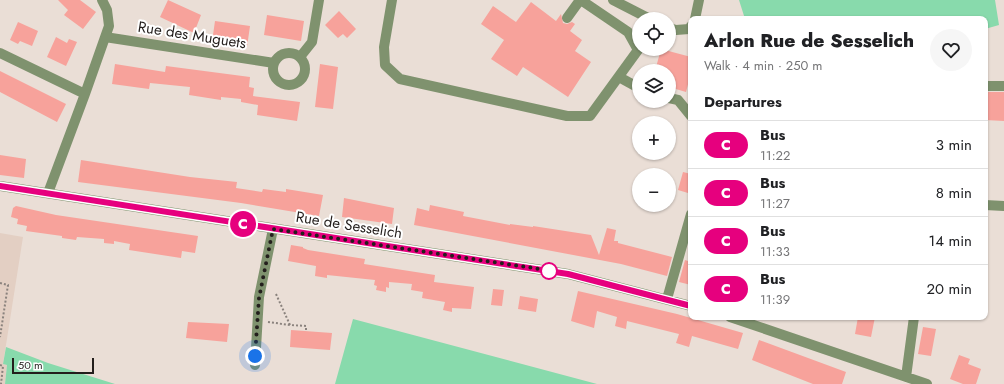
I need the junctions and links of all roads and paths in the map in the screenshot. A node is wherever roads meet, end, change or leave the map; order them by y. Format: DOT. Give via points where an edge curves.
graph roads {
  1 [pos="102,0"];
  2 [pos="319,0"];
  3 [pos="392,0"];
  4 [pos="581,0"];
  5 [pos="613,0"];
  6 [pos="699,0"];
  7 [pos="636,12"];
  8 [pos="696,16"];
  9 [pos="567,18"];
  10 [pos="688,29"];
  11 [pos="676,30"];
  12 [pos="105,37"];
  13 [pos="0,54"];
  14 [pos="300,57"];
  15 [pos="274,63"];
  16 [pos="619,77"];
  17 [pos="632,84"];
  18 [pos="988,86"];
  19 [pos="1004,86"];
  20 [pos="86,94"];
  21 [pos="676,100"];
  22 [pos="688,112"];
  23 [pos="0,186"];
  24 [pos="48,193"];
  25 [pos="988,205"];
  26 [pos="1004,206"];
  27 [pos="688,225"];
  28 [pos="273,229"];
  29 [pos="0,283"];
  30 [pos="276,294"];
  31 [pos="667,299"];
  32 [pos="688,305"];
  33 [pos="739,320"];
  34 [pos="914,320"];
  35 [pos="265,322"];
  36 [pos="290,325"];
  37 [pos="306,331"];
  38 [pos="0,337"];
  39 [pos="0,365"];
  40 [pos="255,365"];
  41 [pos="906,377"];
  42 [pos="1,384"];
  43 [pos="927,384"];
  1 -- 12 [label="street" via="109,18"];
  2 -- 14 [label="street" via="312,42"];
  3 -- 16 [label="street" via="384,47 385,65 400,79 567,116 590,116"];
  4 -- 9 [label="street"];
  4 -- 16 [label="street" via="628,32 638,50"];
  5 -- 7 [label="street"];
  6 -- 8 [label="street"];
  10 -- 11 [label="street"];
  12 -- 15 [label="street, Rue des Muguets"];
  12 -- 20 [label="street"];
  13 -- 20 [label="street"];
  14 -- 15 [label="street" via="291,52 280,54"];
  14 -- 15 [label="street" via="305,72 295,84 284,84 276,78 273,73"];
  16 -- 17 [label="street"];
  18 -- 19 [label="street"];
  20 -- 24 [label="street"];
  21 -- 22 [label="street"];
  23 -- 24 [label="street, Rue de Sesselich"];
  24 -- 28 [label="street, Rue de Sesselich"];
  25 -- 26 [label="street"];
  27 -- 31 [label="street"];
  28 -- 31 [label="street, Rue de Sesselich" via="568,274"];
  28 -- 40 [label="street" via="259,298"];
  29 -- 38 [label="path" via="8,285"];
  30 -- 36 [label="path"];
  31 -- 32 [label="street, Rue de Sesselich"];
  33 -- 41 [label="street"];
  34 -- 41 [label="street"];
  35 -- 36 [label="path"];
  36 -- 37 [label="path" via="306,326"];
  39 -- 42 [label="path" via="3,366"];
  41 -- 43 [label="street"];
}
